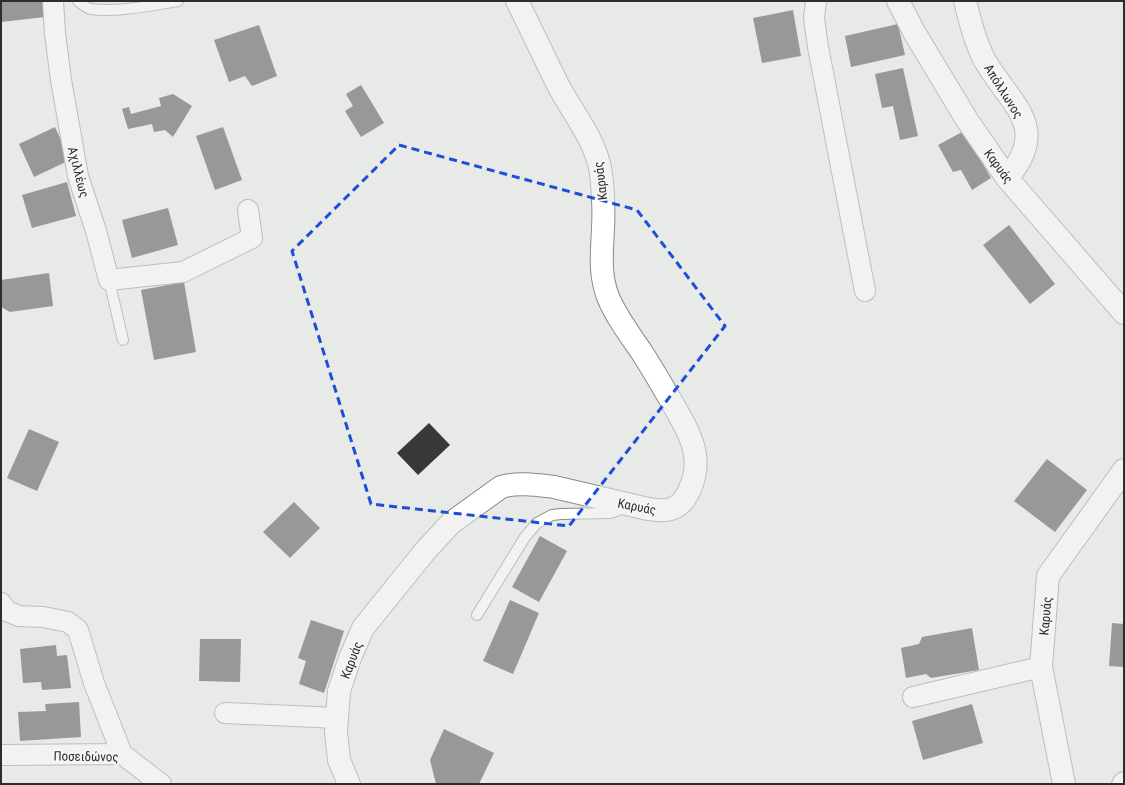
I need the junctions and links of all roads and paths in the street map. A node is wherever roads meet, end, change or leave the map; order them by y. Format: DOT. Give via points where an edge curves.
graph roads {
  1 [pos="53,1"];
  2 [pos="78,1"];
  3 [pos="178,1"];
  4 [pos="517,1"];
  5 [pos="816,1"];
  6 [pos="898,1"];
  7 [pos="965,1"];
  8 [pos="1007,178"];
  9 [pos="248,210"];
  10 [pos="109,280"];
  11 [pos="865,291"];
  12 [pos="1124,313"];
  13 [pos="123,340"];
  14 [pos="1124,470"];
  15 [pos="623,504"];
  16 [pos="1,603"];
  17 [pos="477,615"];
  18 [pos="1041,667"];
  19 [pos="913,698"];
  20 [pos="225,713"];
  21 [pos="337,718"];
  22 [pos="122,754"];
  23 [pos="1,755"];
  24 [pos="161,784"];
  25 [pos="349,784"];
  26 [pos="1064,784"];
  1 -- 10 [label="street, Αχιλλέως" via="60,72 78,176"];
  2 -- 3 [label="lane" via="91,8 108,9"];
  4 -- 15 [label="main road, Καρυάς" via="558,86 597,157 601,173 603,210 601,262 608,297 618,317 661,381 695,453 691,488 678,506 662,511"];
  5 -- 11 [label="street" via="814,18 818,47"];
  6 -- 8 [label="main road, Καρυάς" via="968,120"];
  7 -- 8 [label="main road, Απόλλωνος" via="984,59 1019,111 1025,126 1025,151"];
  8 -- 12 [label="main road, Καρυάς"];
  9 -- 10 [label="street" via="252,238 183,272"];
  10 -- 13 [label="lane, Αχιλλέως"];
  14 -- 18 [label="main road, Καρυάς" via="1048,576"];
  15 -- 17 [label="lane" via="619,510 610,513 552,515 537,523 525,537"];
  15 -- 21 [label="main road, Καρυάς" via="554,487 509,485 501,487 451,523 363,628 339,691"];
  16 -- 22 [label="street" via="7,611 19,616 68,622 78,630 94,683"];
  18 -- 19 [label="street"];
  18 -- 26 [label="main road, Καρυάς"];
  20 -- 21 [label="street"];
  21 -- 25 [label="main road, Καρυάς" via="339,760"];
  22 -- 23 [label="street, Ποσειδώνος"];
  22 -- 24 [label="street, Ποσειδώνος"];
}
